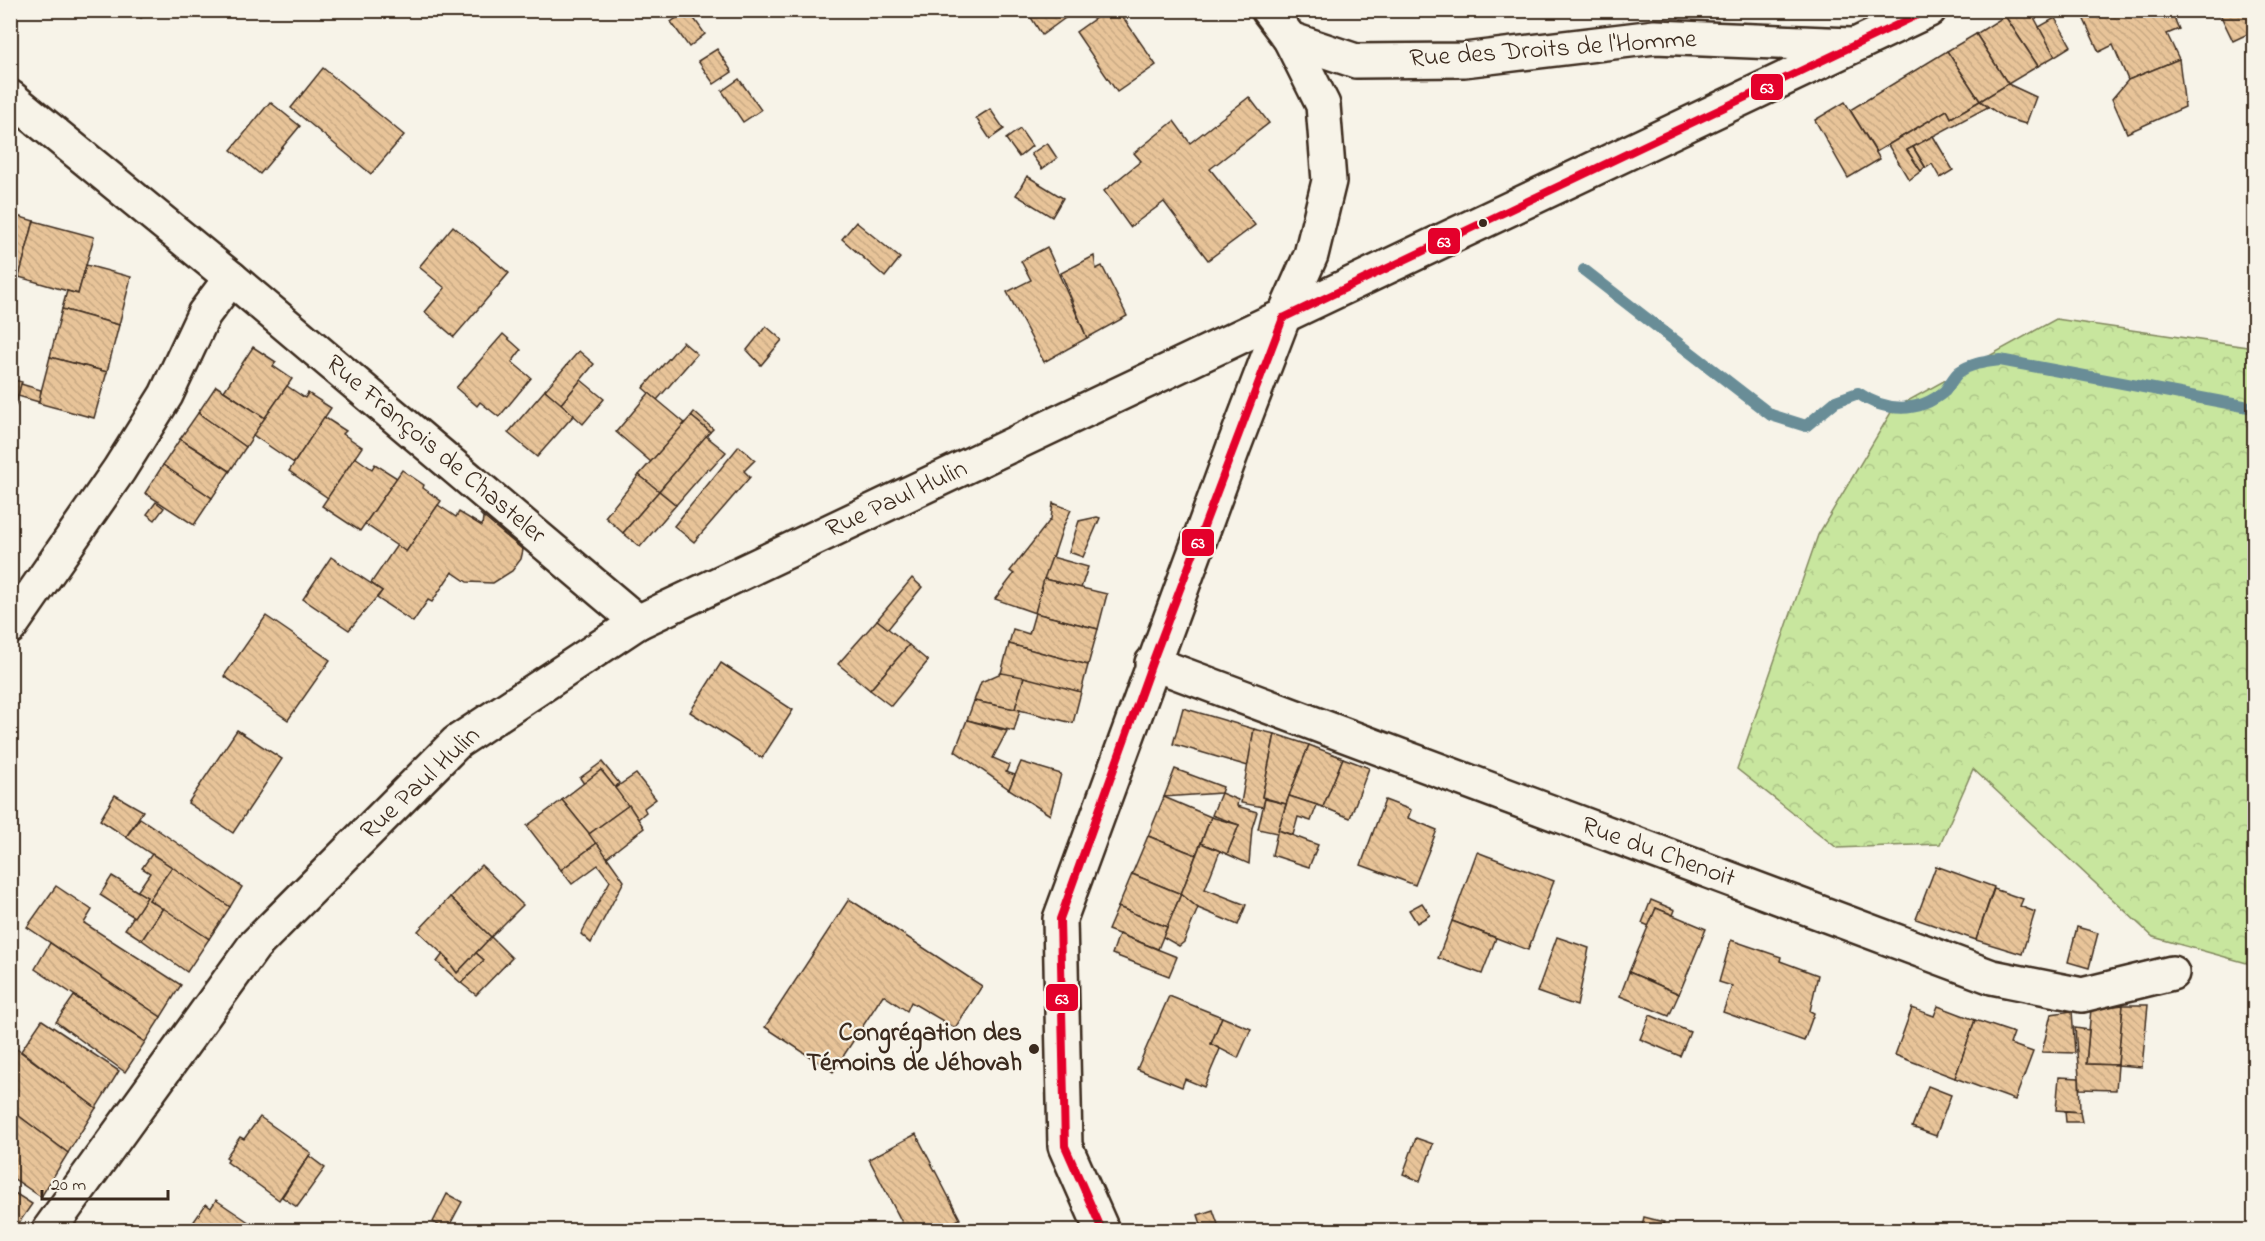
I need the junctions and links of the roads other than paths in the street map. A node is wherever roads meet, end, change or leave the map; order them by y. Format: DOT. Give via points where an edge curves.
graph roads {
  1 [pos="1268,10"];
  2 [pos="1929,10"];
  3 [pos="1290,39"];
  4 [pos="1856,45"];
  5 [pos="10,97"];
  6 [pos="231,278"];
  7 [pos="1283,318"];
  8 [pos="638,622"];
  9 [pos="10,627"];
  10 [pos="1152,663"];
  11 [pos="2172,973"];
  12 [pos="49,1230"];
  13 [pos="1102,1230"];
  1 -- 3 [label="street"];
  2 -- 4 [label="street, Rue Paul Hulin"];
  3 -- 4 [label="street, Rue des Droits de l'Homme" via="1356,61 1464,60 1655,38"];
  3 -- 7 [label="street" via="1323,105 1329,181 1311,255"];
  4 -- 7 [label="street, Rue Paul Hulin"];
  5 -- 6 [label="street, Rue François de Chasteler"];
  6 -- 8 [label="street, Rue François de Chasteler"];
  6 -- 9 [label="street" via="204,314 160,404 119,470"];
  7 -- 8 [label="street, Rue Paul Hulin"];
  7 -- 10 [label="street"];
  8 -- 12 [label="street, Rue Paul Hulin" via="457,742 254,946"];
  10 -- 11 [label="street, Rue du Chenoit" via="1992,977 2082,995"];
  10 -- 13 [label="street" via="1060,919 1065,1146"];
}
